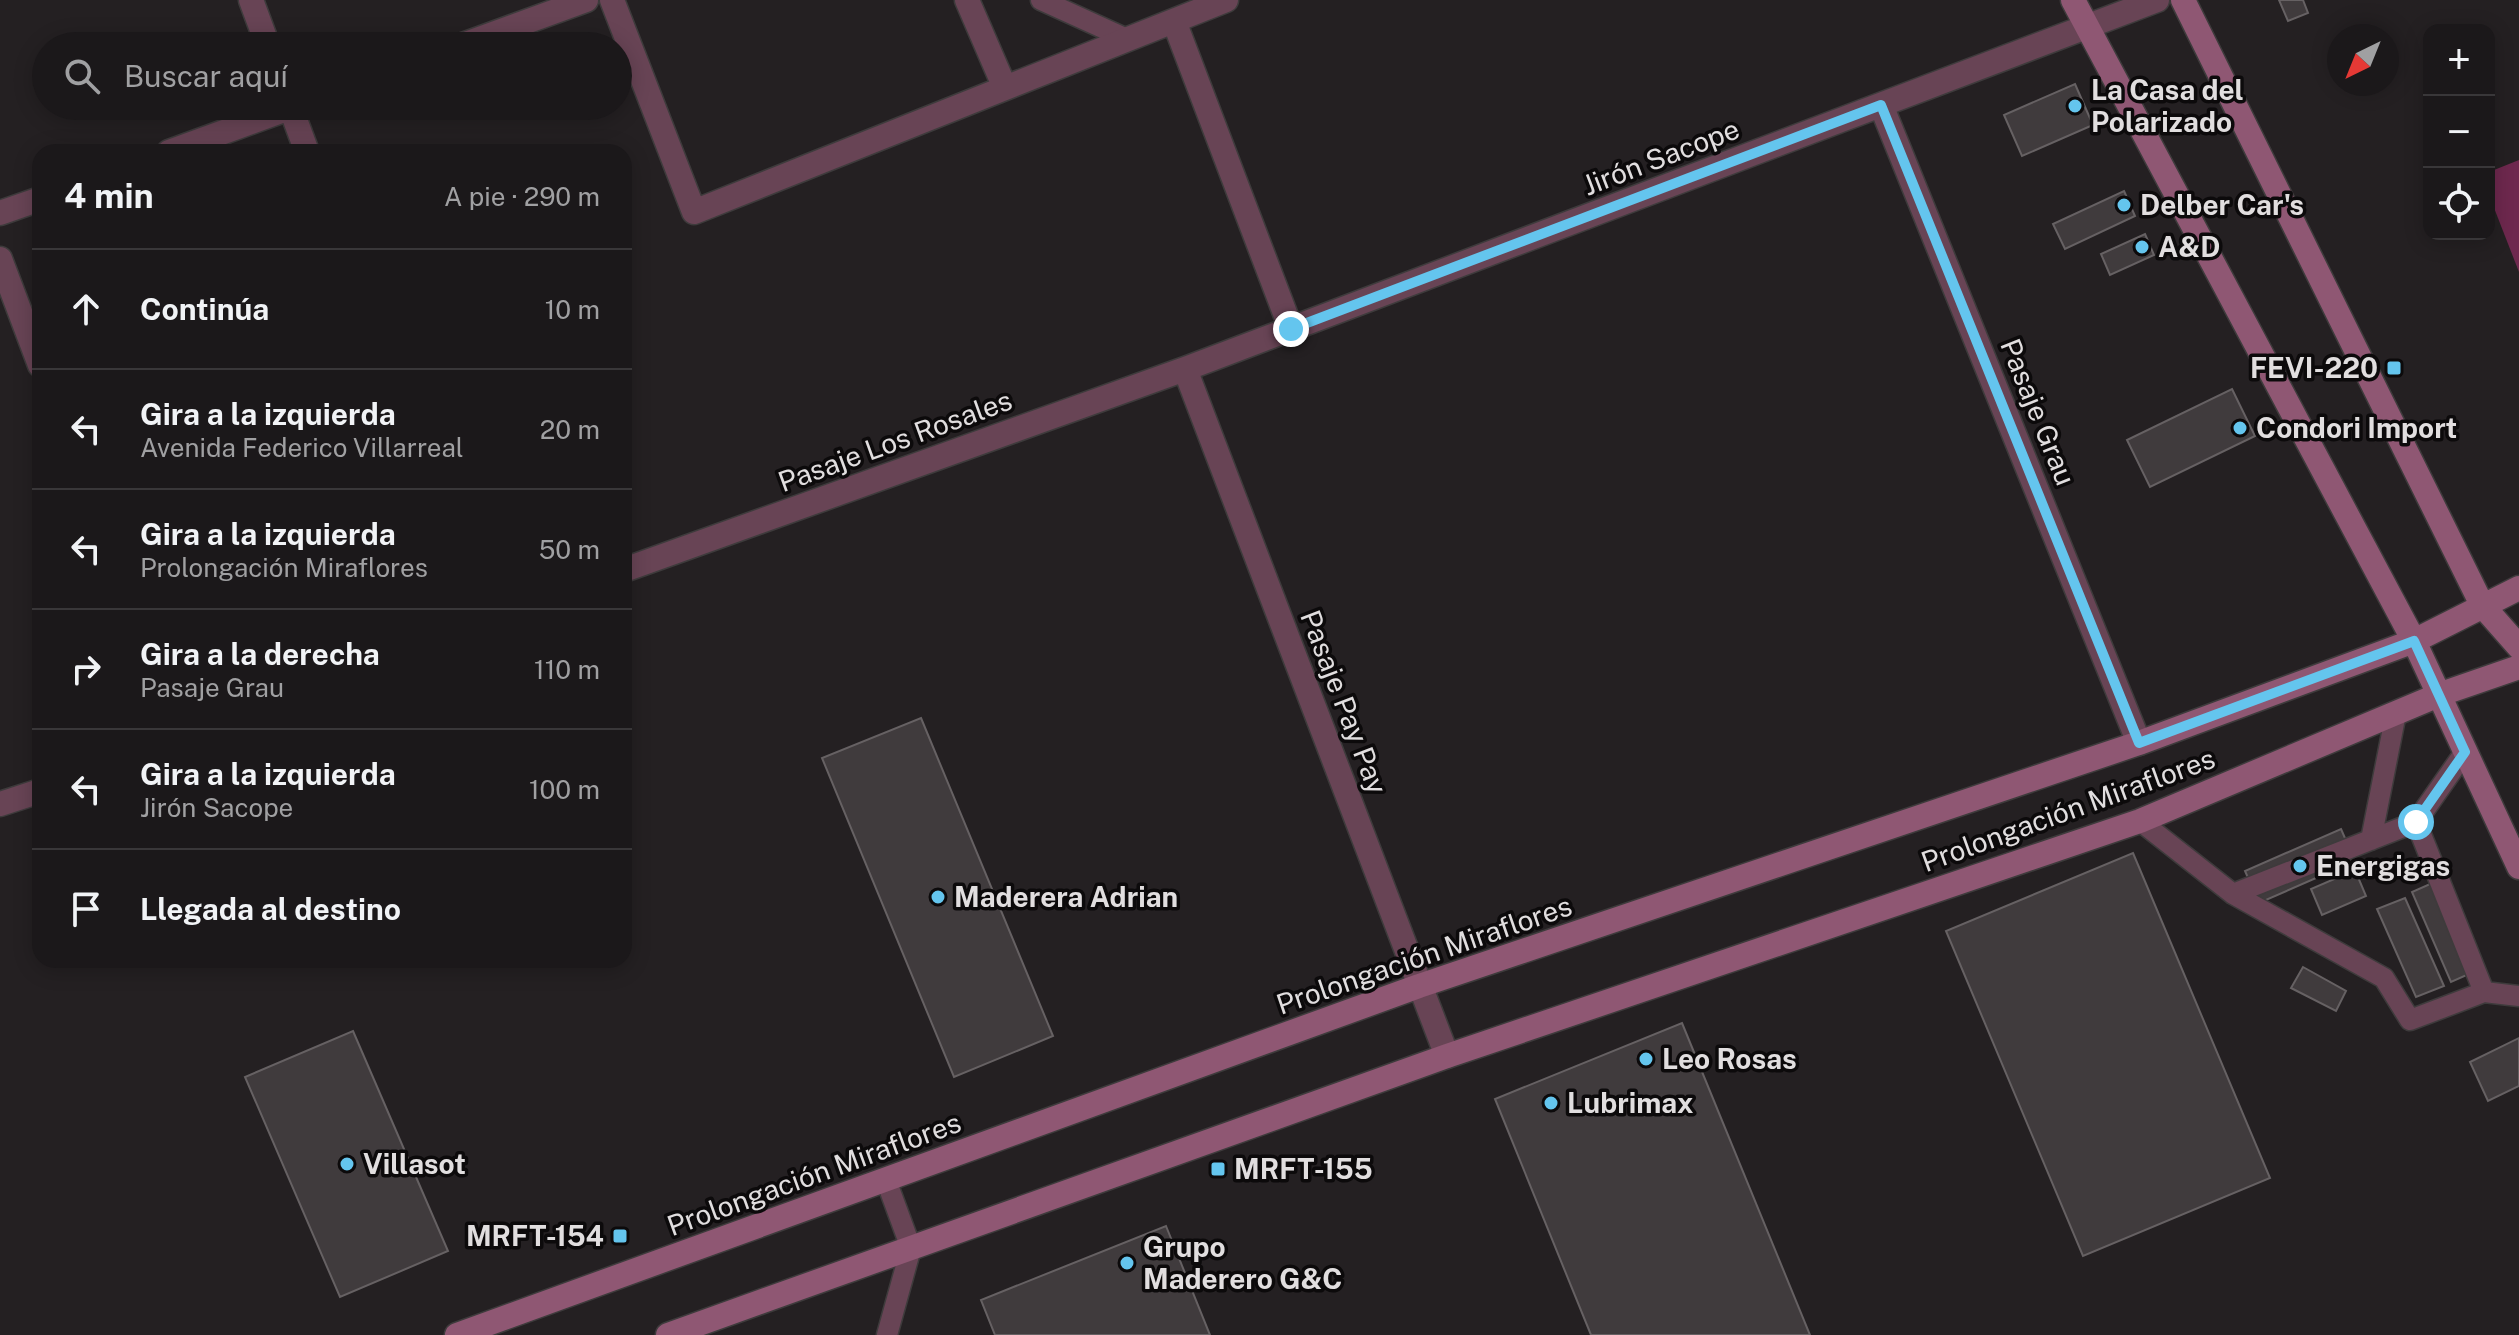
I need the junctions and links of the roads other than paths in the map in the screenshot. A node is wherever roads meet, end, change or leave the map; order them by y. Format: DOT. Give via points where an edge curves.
graph roads {
  1 [pos="251,0"];
  2 [pos="586,0"];
  3 [pos="612,0"];
  4 [pos="967,0"];
  5 [pos="1041,0"];
  6 [pos="1226,0"];
  7 [pos="2073,0"];
  8 [pos="2157,0"];
  9 [pos="2183,0"];
  10 [pos="1174,21"];
  11 [pos="2088,27"];
  12 [pos="263,32"];
  13 [pos="498,32"];
  14 [pos="624,32"];
  15 [pos="1127,39"];
  16 [pos="632,52"];
  17 [pos="1005,88"];
  18 [pos="1881,105"];
  19 [pos="255,120"];
  20 [pos="297,120"];
  21 [pos="190,144"];
  22 [pos="304,144"];
  23 [pos="32,202"];
  24 [pos="0,213"];
  25 [pos="0,259"];
  26 [pos="1291,329"];
  27 [pos="32,344"];
  28 [pos="1185,369"];
  29 [pos="632,567"];
  30 [pos="2519,588"];
  31 [pos="2482,605"];
  32 [pos="2414,641"];
  33 [pos="2519,647"];
  34 [pos="2519,667"];
  35 [pos="2441,694"];
  36 [pos="2396,713"];
  37 [pos="2139,743"];
  38 [pos="2465,752"];
  39 [pos="32,794"];
  40 [pos="0,804"];
  41 [pos="2140,821"];
  42 [pos="2416,822"];
  43 [pos="2371,840"];
  44 [pos="2519,867"];
  45 [pos="2233,894"];
  46 [pos="1419,986"];
  47 [pos="2484,992"];
  48 [pos="2519,996"];
  49 [pos="1447,1056"];
  50 [pos="886,1180"];
  51 [pos="911,1248"];
  52 [pos="457,1335"];
  53 [pos="668,1335"];
  54 [pos="887,1335"];
  1 -- 12 [label="street"];
  2 -- 13 [label="street"];
  3 -- 14 [label="street"];
  4 -- 17 [label="street"];
  5 -- 15 [label="lane"];
  6 -- 10 [label="street"];
  7 -- 11 [label="main road"];
  8 -- 11 [label="street, Jirón Sacope"];
  9 -- 31 [label="main road"];
  10 -- 15 [label="street"];
  10 -- 26 [label="street"];
  11 -- 18 [label="street, Jirón Sacope"];
  11 -- 32 [label="main road"];
  15 -- 17 [label="street"];
  16 -- 17 [label="street" via="694,212"];
  18 -- 26 [label="street, Jirón Sacope"];
  18 -- 37 [label="street, Pasaje Grau"];
  19 -- 21 [label="street"];
  20 -- 22 [label="street"];
  23 -- 24 [label="street"];
  25 -- 27 [label="street"];
  26 -- 28 [label="street, Jirón Sacope"];
  28 -- 29 [label="street, Pasaje Los Rosales"];
  28 -- 46 [label="street, Pasaje Pay Pay"];
  30 -- 31 [label="main road, Prolongación Miraflores"];
  31 -- 32 [label="main road, Prolongación Miraflores"];
  31 -- 33 [label="main road"];
  32 -- 35 [label="main road"];
  32 -- 37 [label="main road, Prolongación Miraflores"];
  34 -- 35 [label="main road, Prolongación Miraflores"];
  35 -- 36 [label="main road, Prolongación Miraflores"];
  35 -- 38 [label="main road"];
  36 -- 41 [label="main road, Prolongación Miraflores"];
  36 -- 43 [label="lane"];
  37 -- 46 [label="main road, Prolongación Miraflores"];
  38 -- 42 [label="lane"];
  38 -- 44 [label="main road"];
  39 -- 40 [label="street"];
  41 -- 45 [label="lane"];
  41 -- 49 [label="main road, Prolongación Miraflores"];
  42 -- 43 [label="lane"];
  42 -- 47 [label="lane"];
  43 -- 45 [label="lane"];
  45 -- 47 [label="lane" via="2384,978 2410,1020"];
  46 -- 49 [label="street, Pasaje Pay Pay"];
  46 -- 50 [label="main road, Prolongación Miraflores"];
  47 -- 48 [label="lane"];
  49 -- 51 [label="main road, Prolongación Miraflores"];
  50 -- 51 [label="lane"];
  50 -- 52 [label="main road, Prolongación Miraflores"];
  51 -- 53 [label="main road, Prolongación Miraflores"];
  51 -- 54 [label="lane"];
}
